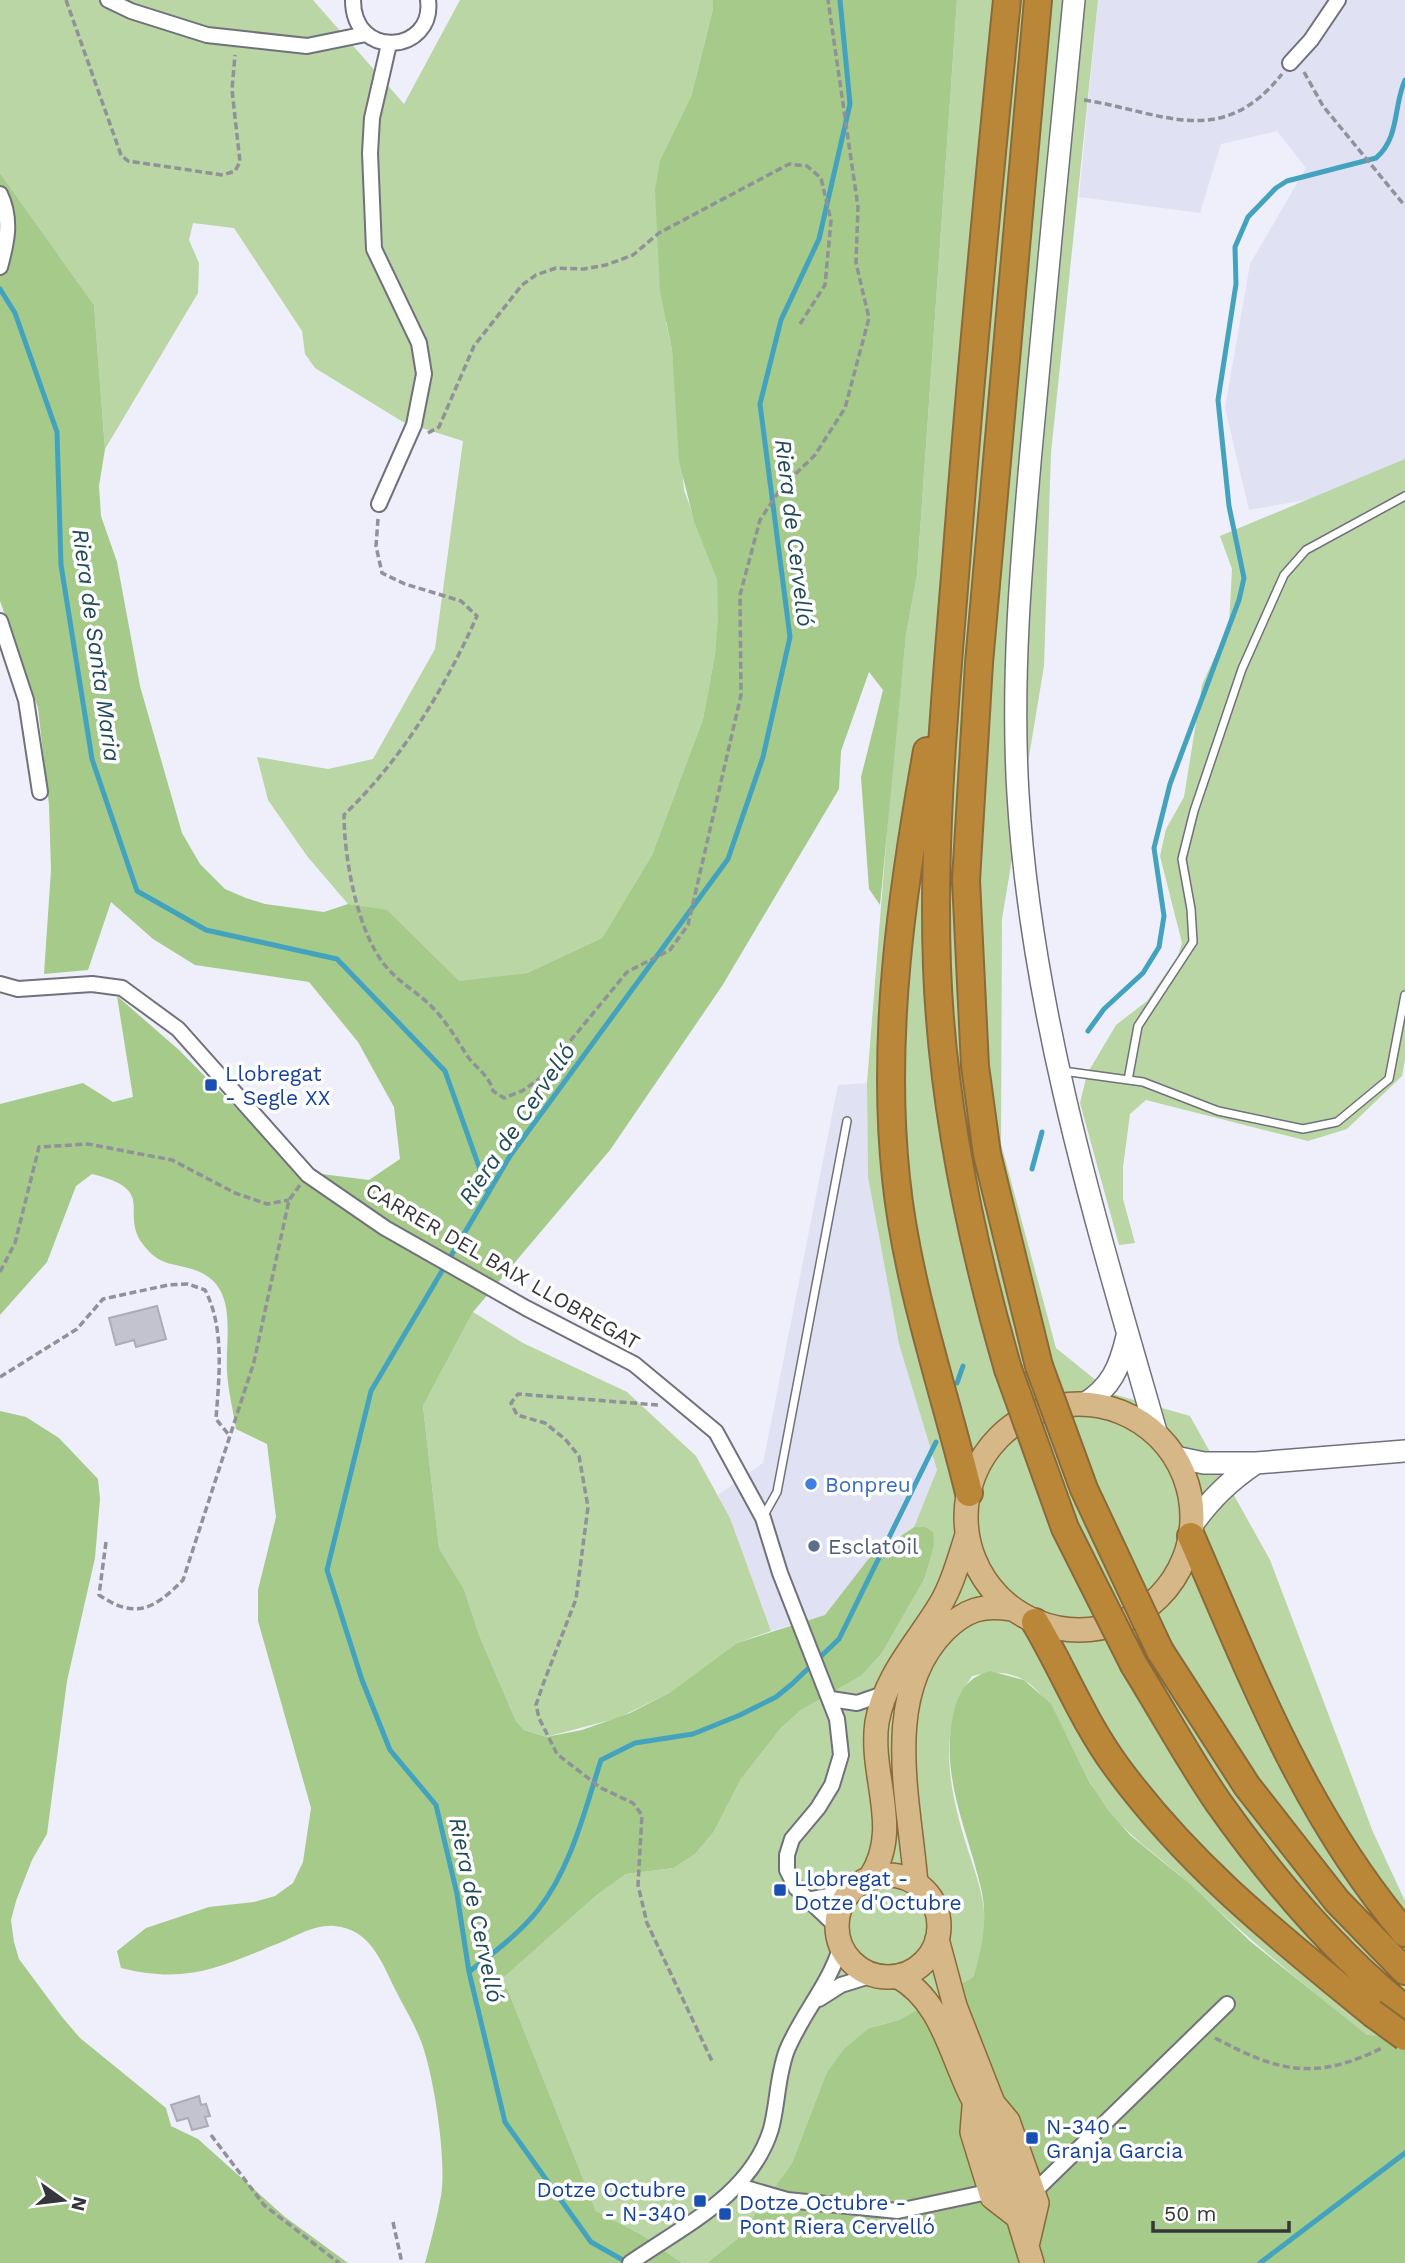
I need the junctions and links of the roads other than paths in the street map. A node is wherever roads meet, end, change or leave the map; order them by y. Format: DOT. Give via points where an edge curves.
graph roads {
  1 [pos="108,0"];
  2 [pos="353,0"];
  3 [pos="428,0"];
  4 [pos="1007,0"];
  5 [pos="1038,0"];
  6 [pos="1074,0"];
  7 [pos="1338,0"];
  8 [pos="366,34"];
  9 [pos="389,44"];
  10 [pos="1293,60"];
  11 [pos="0,194"];
  12 [pos="0,267"];
  13 [pos="1405,496"];
  14 [pos="379,504"];
  15 [pos="952,615"];
  16 [pos="0,621"];
  17 [pos="40,792"];
  18 [pos="0,984"];
  19 [pos="1405,995"];
  20 [pos="1060,1071"];
  21 [pos="1128,1080"];
  22 [pos="847,1121"];
  23 [pos="1127,1336"];
  24 [pos="1084,1404"];
  25 [pos="1157,1435"];
  26 [pos="1405,1451"];
  27 [pos="1175,1457"];
  28 [pos="1256,1463"];
  29 [pos="969,1493"];
  30 [pos="762,1518"];
  31 [pos="1191,1531"];
  32 [pos="967,1535"];
  33 [pos="1011,1609"];
  34 [pos="1035,1622"];
  35 [pos="886,1693"];
  36 [pos="831,1699"];
  37 [pos="870,1878"];
  38 [pos="916,1884"];
  39 [pos="850,1892"];
  40 [pos="807,1900"];
  41 [pos="1405,1933"];
  42 [pos="839,1936"];
  43 [pos="937,1939"];
  44 [pos="1405,1971"];
  45 [pos="873,1975"];
  46 [pos="897,1976"];
  47 [pos="815,2001"];
  48 [pos="1227,2004"];
  49 [pos="1390,2007"];
  50 [pos="1395,2042"];
  51 [pos="986,2111"];
  52 [pos="739,2186"];
  53 [pos="983,2193"];
  54 [pos="1034,2193"];
  55 [pos="1030,2255"];
  56 [pos="630,2263"];
  1 -- 8 [label="street" via="207,35 307,46"];
  2 -- 8 [label="street" via="358,24"];
  3 -- 9 [label="street" via="421,28 412,37"];
  4 -- 15 [label="highway" via="977,289"];
  5 -- 44 [label="highway, bridge" via="979,663 966,880 975,1066 987,1154 1039,1366 1084,1489 1160,1651 1247,1786 1337,1901"];
  6 -- 20 [label="street" via="1020,573 1014,693 1017,794 1029,904"];
  7 -- 10 [label="street"];
  8 -- 9 [label="street"];
  9 -- 14 [label="street" via="372,118 374,249 419,343 425,374 412,429"];
  11 -- 12 [label="street" via="6,207 8,238"];
  13 -- 21 [label="lane" via="1306,550 1284,575 1242,669 1182,859 1193,942 1138,1026"];
  15 -- 29 [label="highway" via="915,819 895,982 892,1126 910,1262"];
  15 -- 49 [label="highway, bridge" via="940,760 937,969 960,1178 1008,1369 1065,1528 1134,1665 1218,1802 1301,1908"];
  16 -- 17 [label="street" via="26,700"];
  18 -- 30 [label="street, CARRER DEL BAIX LLOBREGAT" via="18,989 92,984 122,988 178,1029 307,1175 385,1228 634,1364 687,1407 716,1432"];
  19 -- 21 [label="lane" via="1389,1079 1337,1122 1303,1129 1218,1111"];
  20 -- 21 [label="lane"];
  20 -- 23 [label="street"];
  22 -- 30 [label="lane" via="777,1492"];
  23 -- 24 [label="street" via="1111,1382"];
  23 -- 25 [label="street"];
  24 -- 25 [label="main road" via="1130,1416"];
  24 -- 29 [label="main road" via="1049,1408 1003,1433 981,1461"];
  25 -- 27 [label="main road"];
  26 -- 28 [label="street"];
  27 -- 28 [label="street" via="1204,1463"];
  27 -- 31 [label="main road" via="1190,1496"];
  28 -- 31 [label="street" via="1210,1500"];
  29 -- 32 [label="main road"];
  30 -- 36 [label="street, CARRER DEL BAIX LLOBREGAT"];
  31 -- 34 [label="main road" via="1171,1583 1133,1616 1085,1630"];
  31 -- 41 [label="highway" via="1272,1721 1318,1814 1372,1894"];
  32 -- 33 [label="main road" via="986,1582"];
  32 -- 35 [label="main road" via="941,1603"];
  33 -- 34 [label="main road"];
  33 -- 38 [label="main road" via="984,1607 960,1617 939,1636 917,1673 904,1723 903,1749"];
  34 -- 49 [label="highway" via="1089,1724 1164,1827 1220,1886"];
  35 -- 36 [label="street" via="857,1703"];
  35 -- 37 [label="main road" via="875,1743 887,1821 885,1848"];
  36 -- 40 [label="street, CARRER DEL BAIX LLOBREGAT" via="841,1755 832,1785 792,1839 787,1855 792,1879"];
  37 -- 38 [label="main road" via="895,1876"];
  37 -- 39 [label="main road"];
  38 -- 43 [label="main road" via="934,1905"];
  39 -- 40 [label="street"];
  39 -- 42 [label="main road" via="838,1914"];
  40 -- 42 [label="street, CARRER DEL BAIX LLOBREGAT"];
  42 -- 45 [label="main road" via="851,1962"];
  42 -- 47 [label="street" via="832,1975"];
  43 -- 46 [label="main road" via="926,1959"];
  43 -- 51 [label="main road"];
  45 -- 46 [label="main road"];
  45 -- 47 [label="street" via="841,1985"];
  46 -- 51 [label="main road" via="928,2000"];
  47 -- 52 [label="street" via="786,2054 764,2147"];
  48 -- 54 [label="street"];
  49 -- 50 [label="highway, bridge"];
  51 -- 54 [label="main road" via="1009,2121"];
  51 -- 55 [label="main road" via="972,2132 992,2197 1019,2218"];
  52 -- 53 [label="street" via="787,2200 898,2211"];
  52 -- 56 [label="street"];
  54 -- 55 [label="main road" via="1037,2203"];
}
